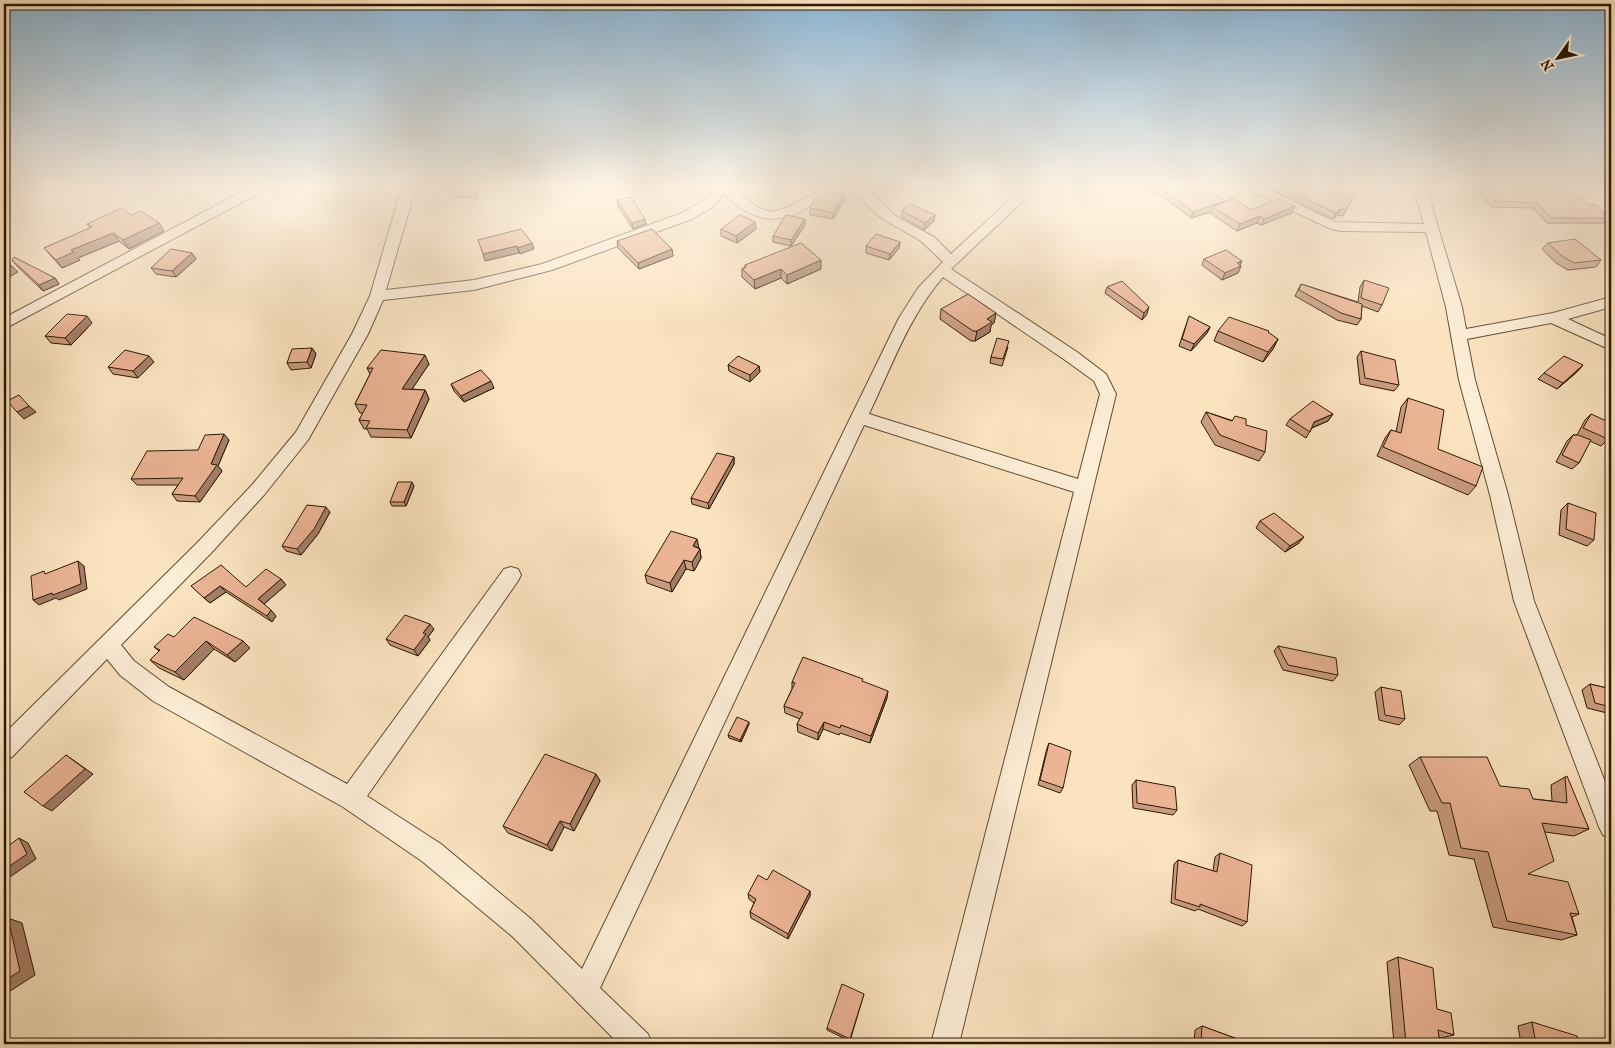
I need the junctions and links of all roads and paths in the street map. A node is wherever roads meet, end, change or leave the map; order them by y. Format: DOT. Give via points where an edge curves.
graph roads {
  1 [pos="167,236"];
  2 [pos="395,236"];
  3 [pos="632,236"];
  4 [pos="921,236"];
  5 [pos="979,236"];
  6 [pos="1433,236"];
  7 [pos="947,266"];
  8 [pos="377,296"];
  9 [pos="1611,302"];
  10 [pos="1553,318"];
  11 [pos="4,324"];
  12 [pos="1459,335"];
  13 [pos="1611,345"];
  14 [pos="858,417"];
  15 [pos="1084,488"];
  16 [pos="511,575"];
  17 [pos="108,644"];
  18 [pos="4,749"];
  19 [pos="351,799"];
  20 [pos="1611,827"];
  21 [pos="585,991"];
  22 [pos="638,1044"];
  23 [pos="945,1044"];
  1 -- 11 [label="street"];
  2 -- 8 [label="street"];
  3 -- 8 [label="street" via="547,267 474,284"];
  4 -- 7 [label="street" via="928,240"];
  5 -- 7 [label="street"];
  6 -- 12 [label="street"];
  7 -- 14 [label="street" via="923,291 907,318"];
  7 -- 15 [label="street" via="1100,378 1108,394"];
  8 -- 17 [label="street" via="360,334 302,436 205,547"];
  9 -- 10 [label="street"];
  10 -- 12 [label="street"];
  10 -- 13 [label="street"];
  12 -- 20 [label="street" via="1467,380 1524,601"];
  14 -- 15 [label="street"];
  14 -- 21 [label="street"];
  15 -- 23 [label="street"];
  16 -- 19 [label="street"];
  17 -- 18 [label="street"];
  17 -- 19 [label="street" via="126,668 161,694"];
  19 -- 21 [label="street" via="432,853 522,928"];
  21 -- 22 [label="street"];
}
